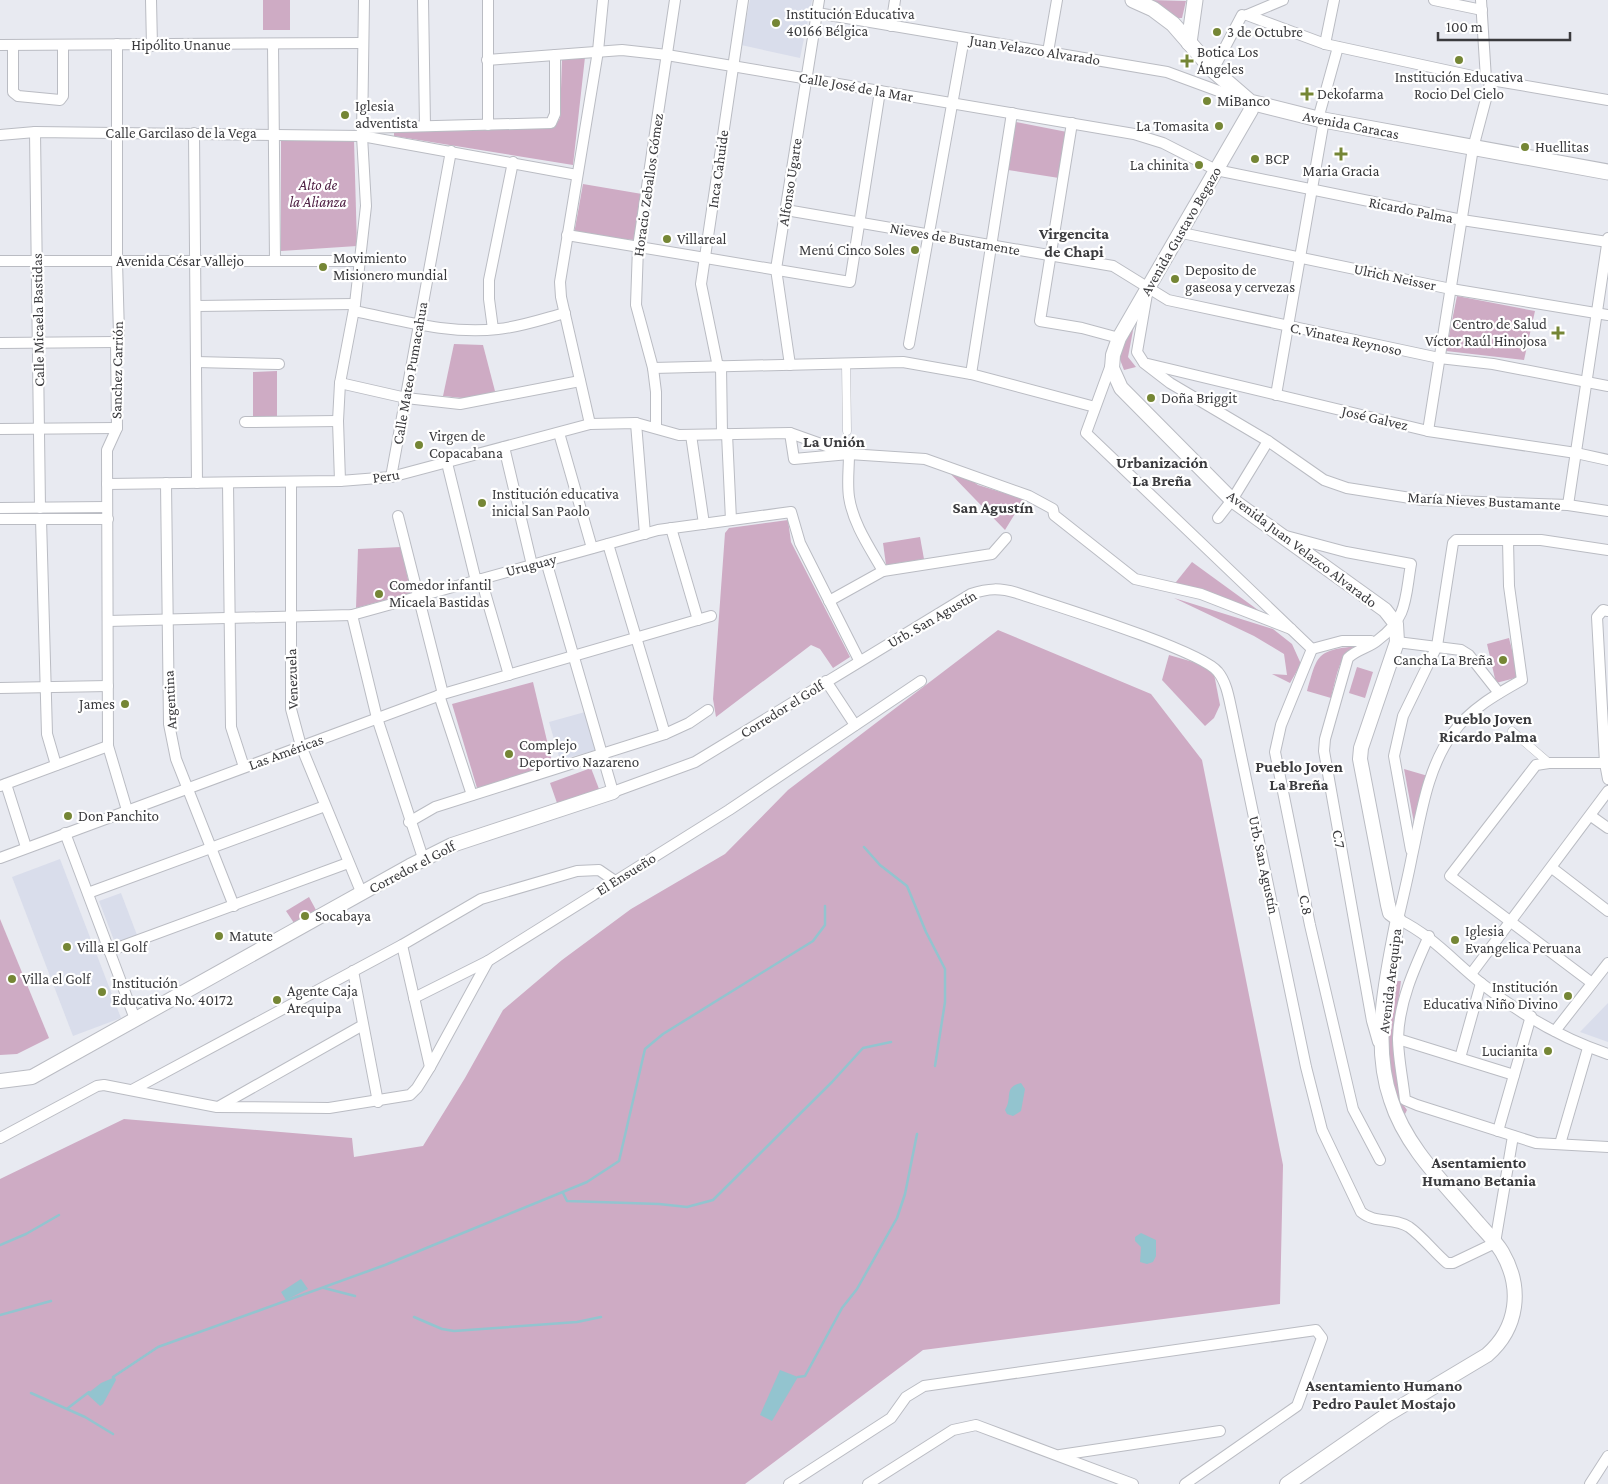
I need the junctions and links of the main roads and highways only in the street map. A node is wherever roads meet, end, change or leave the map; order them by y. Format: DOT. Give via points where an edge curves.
graph roads {
  1 [pos="1133,0"];
  2 [pos="1195,0"];
  3 [pos="1189,43"];
  4 [pos="1607,170"];
  1 -- 3 [label="main road, Avenida Caracas" via="1173,24"];
  2 -- 3 [label="main road"];
  3 -- 4 [label="main road, Avenida Caracas" via="1213,70 1250,102 1321,120"];
}
